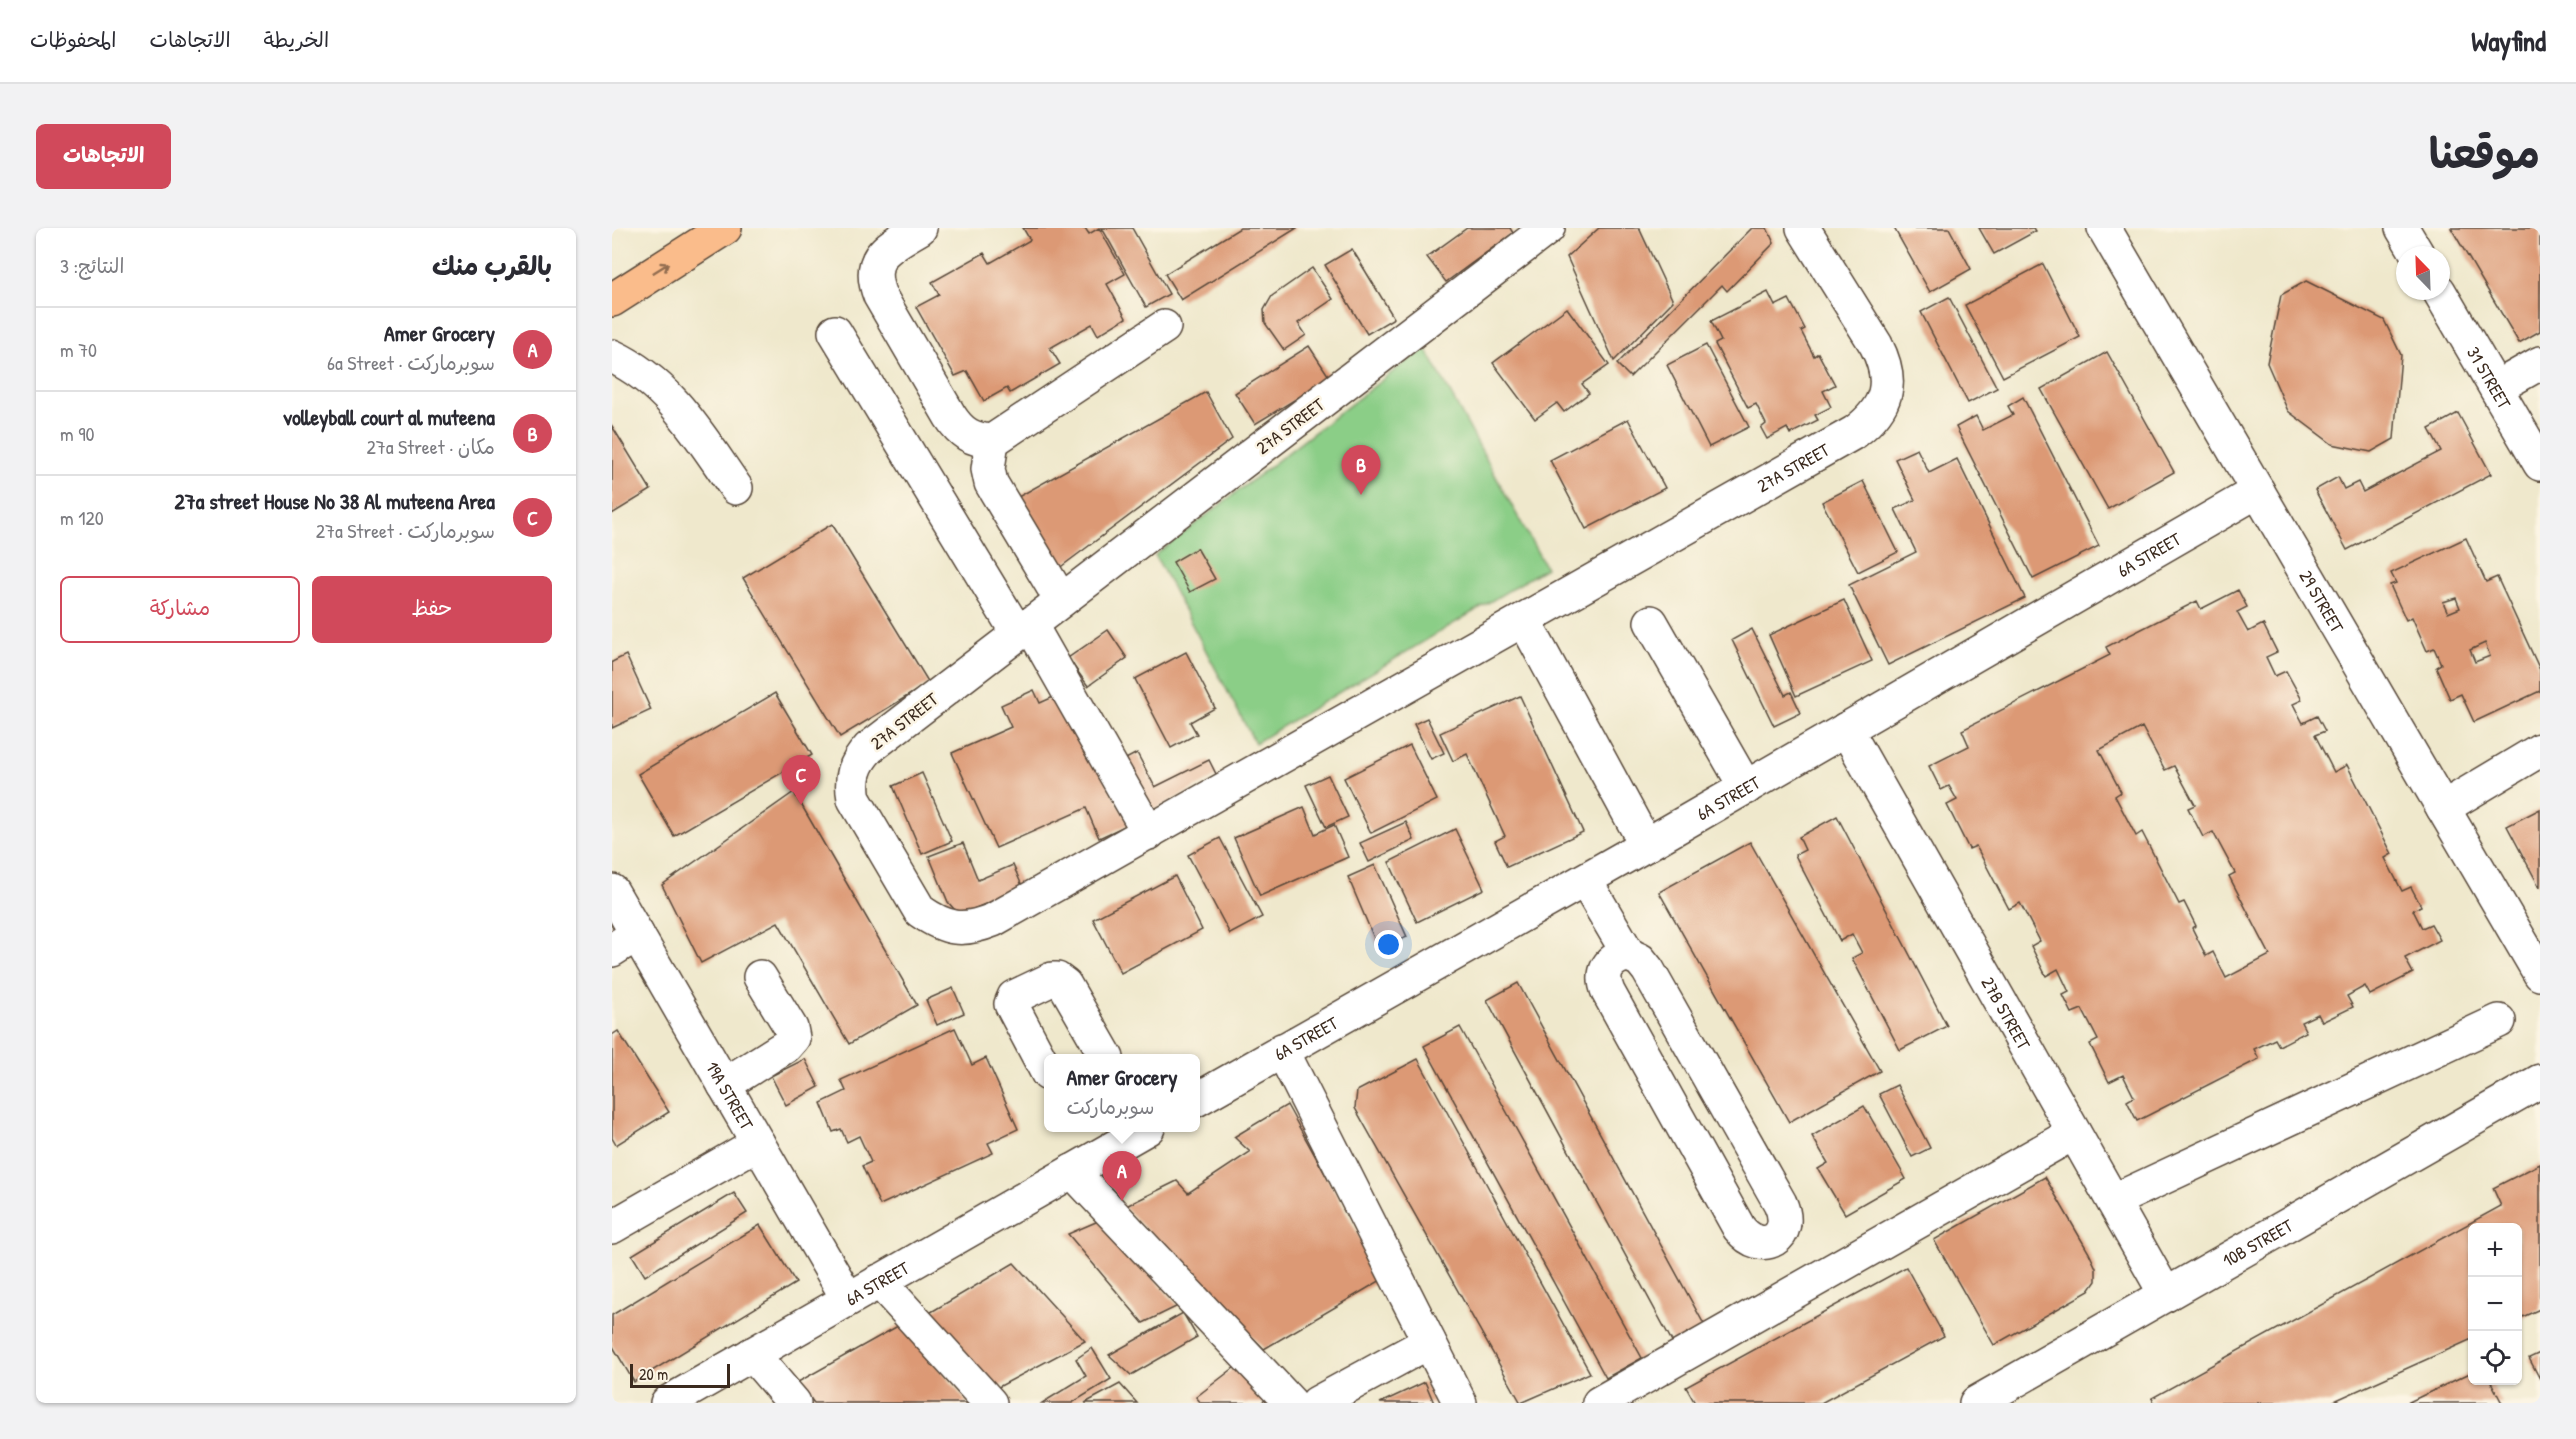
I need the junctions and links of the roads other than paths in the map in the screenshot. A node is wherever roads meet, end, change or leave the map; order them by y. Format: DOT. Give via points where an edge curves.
graph roads {
  1 [pos="725,228"];
  2 [pos="920,228"];
  3 [pos="1548,228"];
  4 [pos="1803,228"];
  5 [pos="2104,228"];
  6 [pos="2402,228"];
  7 [pos="2413,246"];
  8 [pos="612,300"];
  9 [pos="2444,300"];
  10 [pos="1164,327"];
  11 [pos="835,332"];
  12 [pos="612,356"];
  13 [pos="2540,363"];
  14 [pos="2496,388"];
  15 [pos="992,441"];
  16 [pos="2540,464"];
  17 [pos="736,488"];
  18 [pos="2258,490"];
  19 [pos="1061,600"];
  20 [pos="1524,620"];
  21 [pos="1651,622"];
  22 [pos="1024,629"];
  23 [pos="1846,729"];
  24 [pos="2540,750"];
  25 [pos="1746,788"];
  26 [pos="2444,808"];
  27 [pos="1149,833"];
  28 [pos="1646,845"];
  29 [pos="1586,880"];
  30 [pos="612,891"];
  31 [pos="624,942"];
  32 [pos="1629,955"];
  33 [pos="2540,974"];
  34 [pos="760,977"];
  35 [pos="2499,1021"];
  36 [pos="1282,1050"];
  37 [pos="1104,1054"];
  38 [pos="1044,1066"];
  39 [pos="2540,1081"];
  40 [pos="724,1085"];
  41 [pos="1200,1098"];
  42 [pos="1139,1132"];
  43 [pos="2074,1133"];
  44 [pos="758,1143"];
  45 [pos="1072,1171"];
  46 [pos="2113,1201"];
  47 [pos="612,1227"];
  48 [pos="879,1281"];
  49 [pos="2166,1295"];
  50 [pos="848,1299"];
  51 [pos="1429,1342"];
  52 [pos="752,1354"];
  53 [pos="667,1403"];
  54 [pos="794,1403"];
  55 [pos="990,1403"];
  56 [pos="1292,1403"];
  57 [pos="1317,1403"];
  58 [pos="1460,1403"];
  59 [pos="1599,1403"];
  60 [pos="1976,1403"];
  8 -- 1 [label="main road, one-way"];
  2 -- 15 [label="street" via="881,254 874,282 957,427 979,440"];
  3 -- 19 [label="street, 27A STREET"];
  4 -- 20 [label="street, 27A STREET" via="1885,363 1887,383 1882,403 1871,420"];
  5 -- 18 [label="street, 29 STREET"];
  6 -- 7 [label="street"];
  9 -- 14 [label="street, 31 STREET"];
  10 -- 15 [label="street"];
  11 -- 22 [label="street"];
  12 -- 17 [label="street" via="644,375 669,397"];
  13 -- 14 [label="street"];
  14 -- 16 [label="street, 31 STREET"];
  15 -- 19 [label="street" via="988,469 991,483"];
  18 -- 23 [label="street, 6A STREET"];
  18 -- 26 [label="street, 29 STREET"];
  19 -- 22 [label="street, 27A STREET"];
  20 -- 27 [label="street, 27A STREET"];
  20 -- 28 [label="street"];
  21 -- 25 [label="street"];
  22 -- 27 [label="street"];
  22 -- 27 [label="street, 27A STREET" via="869,748 853,772 854,799 909,895 920,911 936,922 955,928 975,928"];
  23 -- 25 [label="street, 6A STREET"];
  23 -- 43 [label="street, 27B STREET"];
  24 -- 26 [label="street"];
  25 -- 28 [label="street, 6A STREET"];
  26 -- 33 [label="street, 29 STREET"];
  28 -- 29 [label="street, 6A STREET"];
  29 -- 32 [label="street"];
  29 -- 36 [label="street, 6A STREET"];
  30 -- 31 [label="street, 19A STREET"];
  31 -- 40 [label="street, 19A STREET"];
  32 -- 32 [label="street" via="1641,960 1648,970 1786,1214 1780,1236 1769,1242 1757,1243 1746,1238 1739,1228 1608,992 1605,972 1610,963"];
  34 -- 40 [label="street" via="793,1038"];
  35 -- 46 [label="street"];
  36 -- 41 [label="street, 6A STREET"];
  36 -- 51 [label="street"];
  37 -- 38 [label="street" via="1065,985 1052,979 1014,997 1011,1004"];
  39 -- 49 [label="street, 10B STREET"];
  40 -- 44 [label="street, 19A STREET"];
  42 -- 45 [label="street, 6A STREET"];
  43 -- 46 [label="street, 27B STREET"];
  43 -- 59 [label="street"];
  44 -- 47 [label="street"];
  44 -- 50 [label="street, 19A STREET"];
  45 -- 48 [label="street, 6A STREET"];
  45 -- 56 [label="street"];
  46 -- 49 [label="street, 27B STREET"];
  48 -- 50 [label="street, 6A STREET"];
  48 -- 55 [label="street"];
  49 -- 60 [label="street, 10B STREET"];
  50 -- 52 [label="street, 6A STREET"];
  51 -- 57 [label="street"];
  51 -- 58 [label="street"];
  52 -- 53 [label="street, 6A STREET"];
  52 -- 54 [label="street"];
}
